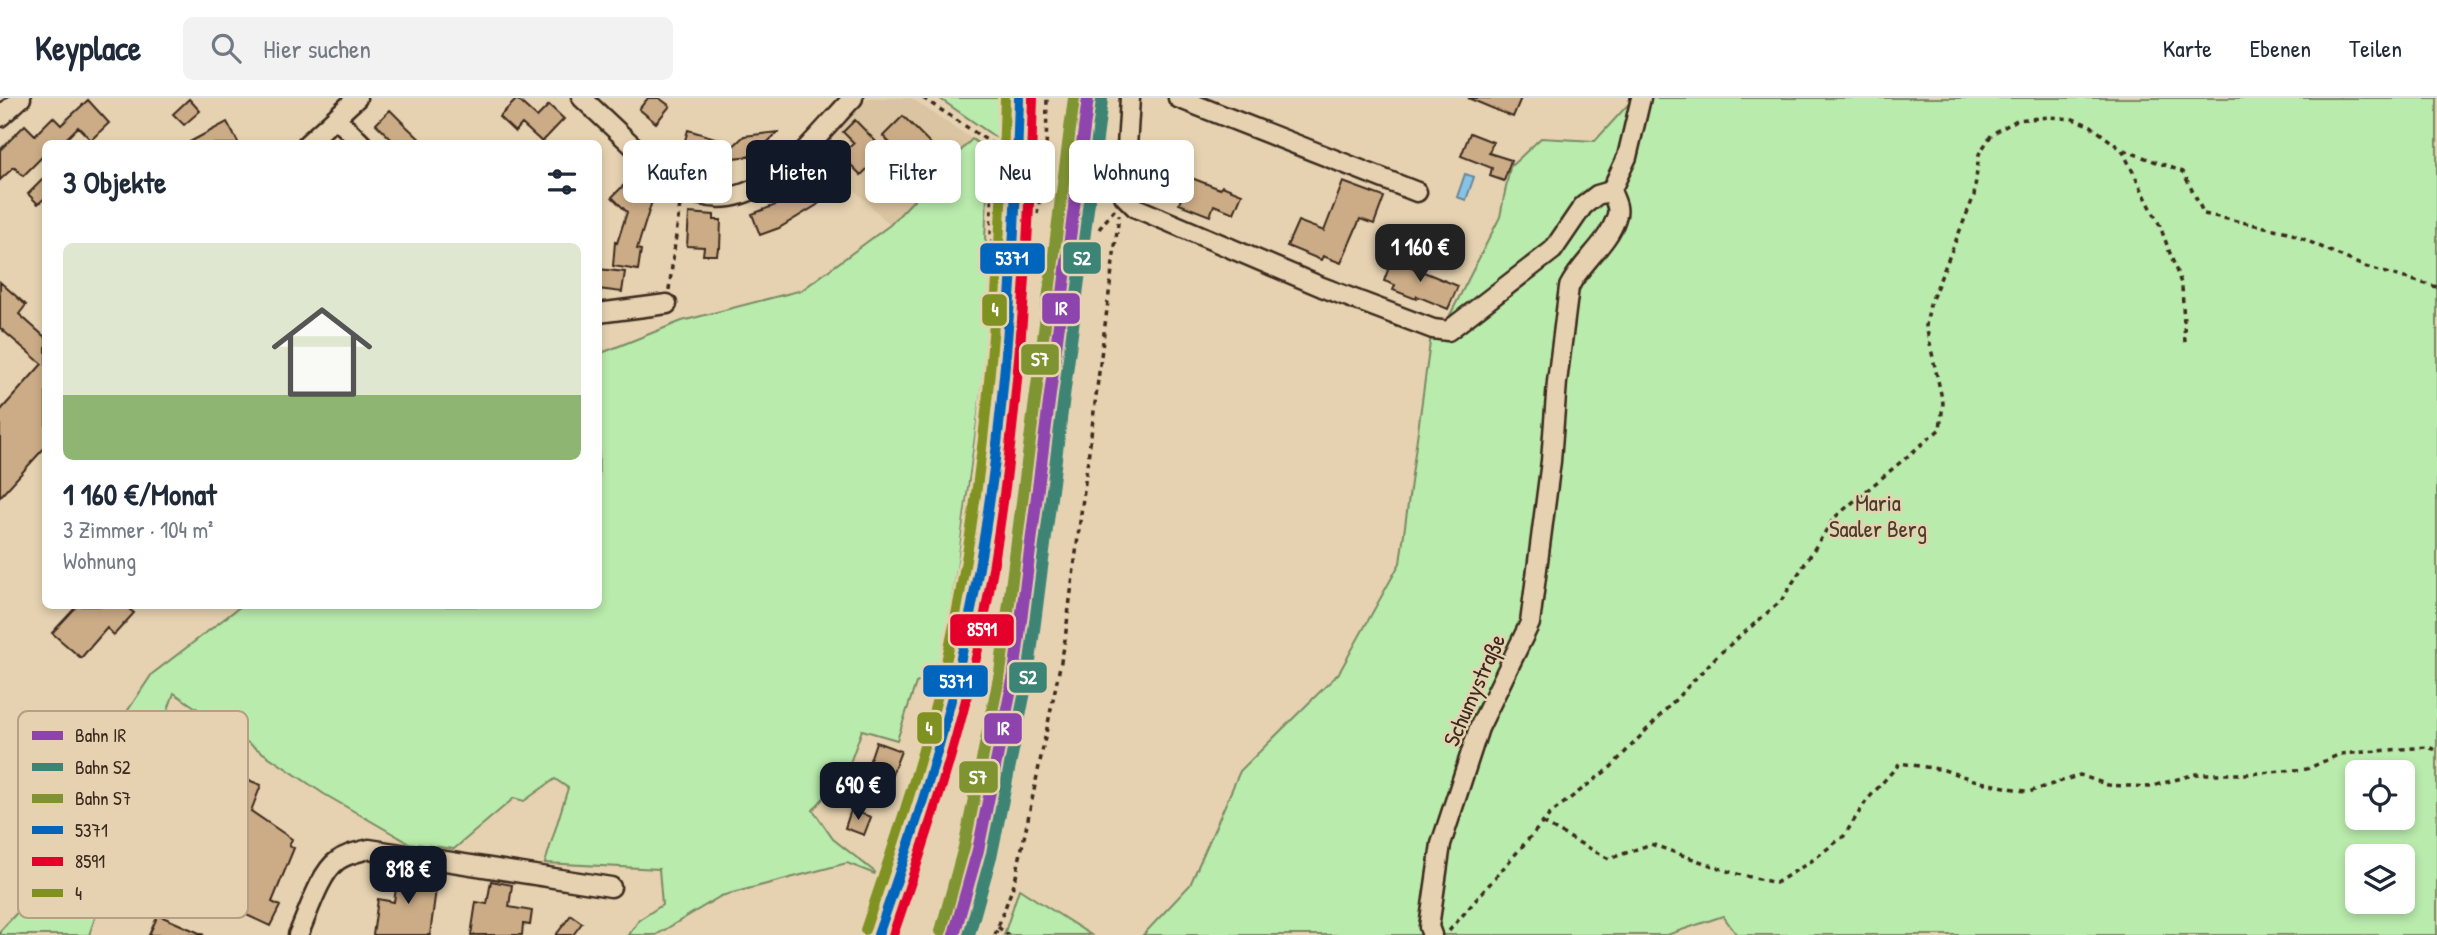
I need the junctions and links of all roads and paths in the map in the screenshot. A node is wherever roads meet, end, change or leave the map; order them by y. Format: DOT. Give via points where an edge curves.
graph roads {
  1 [pos="21,98"];
  2 [pos="358,98"];
  3 [pos="582,98"];
  4 [pos="853,98"];
  5 [pos="1019,98"];
  6 [pos="1130,98"];
  7 [pos="1178,98"];
  8 [pos="1641,98"];
  9 [pos="0,117"];
  10 [pos="336,118"];
  11 [pos="311,140"];
  12 [pos="358,140"];
  13 [pos="625,140"];
  14 [pos="1127,140"];
  15 [pos="2122,150"];
  16 [pos="1611,191"];
  17 [pos="1417,192"];
  18 [pos="732,195"];
  19 [pos="680,203"];
  20 [pos="992,203"];
  21 [pos="1119,203"];
  22 [pos="1122,203"];
  23 [pos="1131,203"];
  24 [pos="1099,229"];
  25 [pos="994,249"];
  26 [pos="2437,287"];
  27 [pos="667,304"];
  28 [pos="602,312"];
  29 [pos="2185,343"];
  30 [pos="2437,750"];
  31 [pos="1543,823"];
  32 [pos="611,887"];
  33 [pos="998,927"];
  34 [pos="298,935"];
  35 [pos="878,935"];
  36 [pos="995,935"];
  37 [pos="1008,935"];
  38 [pos="1432,935"];
  39 [pos="1446,935"];
  1 -- 9 [label="street"];
  2 -- 10 [label="street"];
  3 -- 13 [label="street"];
  4 -- 18 [label="street" via="780,173 763,185"];
  5 -- 35 [label="main road" via="1010,316 976,584 938,751"];
  6 -- 14 [label="street"];
  7 -- 17 [label="street"];
  8 -- 16 [label="street" via="1627,157"];
  10 -- 11 [label="street"];
  10 -- 12 [label="street"];
  15 -- 26 [label="path" via="2183,172 2204,214 2288,232 2365,267"];
  15 -- 29 [label="path" via="2160,226 2182,286"];
  15 -- 31 [label="path" via="2091,126 2073,119 2017,120 1992,134 1979,154 1974,196 1930,304 1926,326 1943,403 1940,429 1833,518 1781,601 1717,656 1611,767"];
  16 -- 23 [label="street" via="1583,206 1553,250 1448,331 1272,267"];
  16 -- 38 [label="street, Schumystraße" via="1617,217 1569,287 1530,624 1479,728 1441,844 1429,927"];
  19 -- 27 [label="path"];
  20 -- 25 [label="path"];
  21 -- 24 [label="path"];
  22 -- 33 [label="path" via="1064,647 1014,881"];
  27 -- 28 [label="street"];
  30 -- 31 [label="path" via="2340,754 2307,769 2196,774 2149,787 2108,785 2080,775 2029,792 1900,763 1867,800 1844,836 1776,883 1651,844 1609,859"];
  31 -- 39 [label="path"];
  32 -- 34 [label="street" via="369,849 354,852 328,869"];
  33 -- 36 [label="path"];
  33 -- 37 [label="path"];
}
